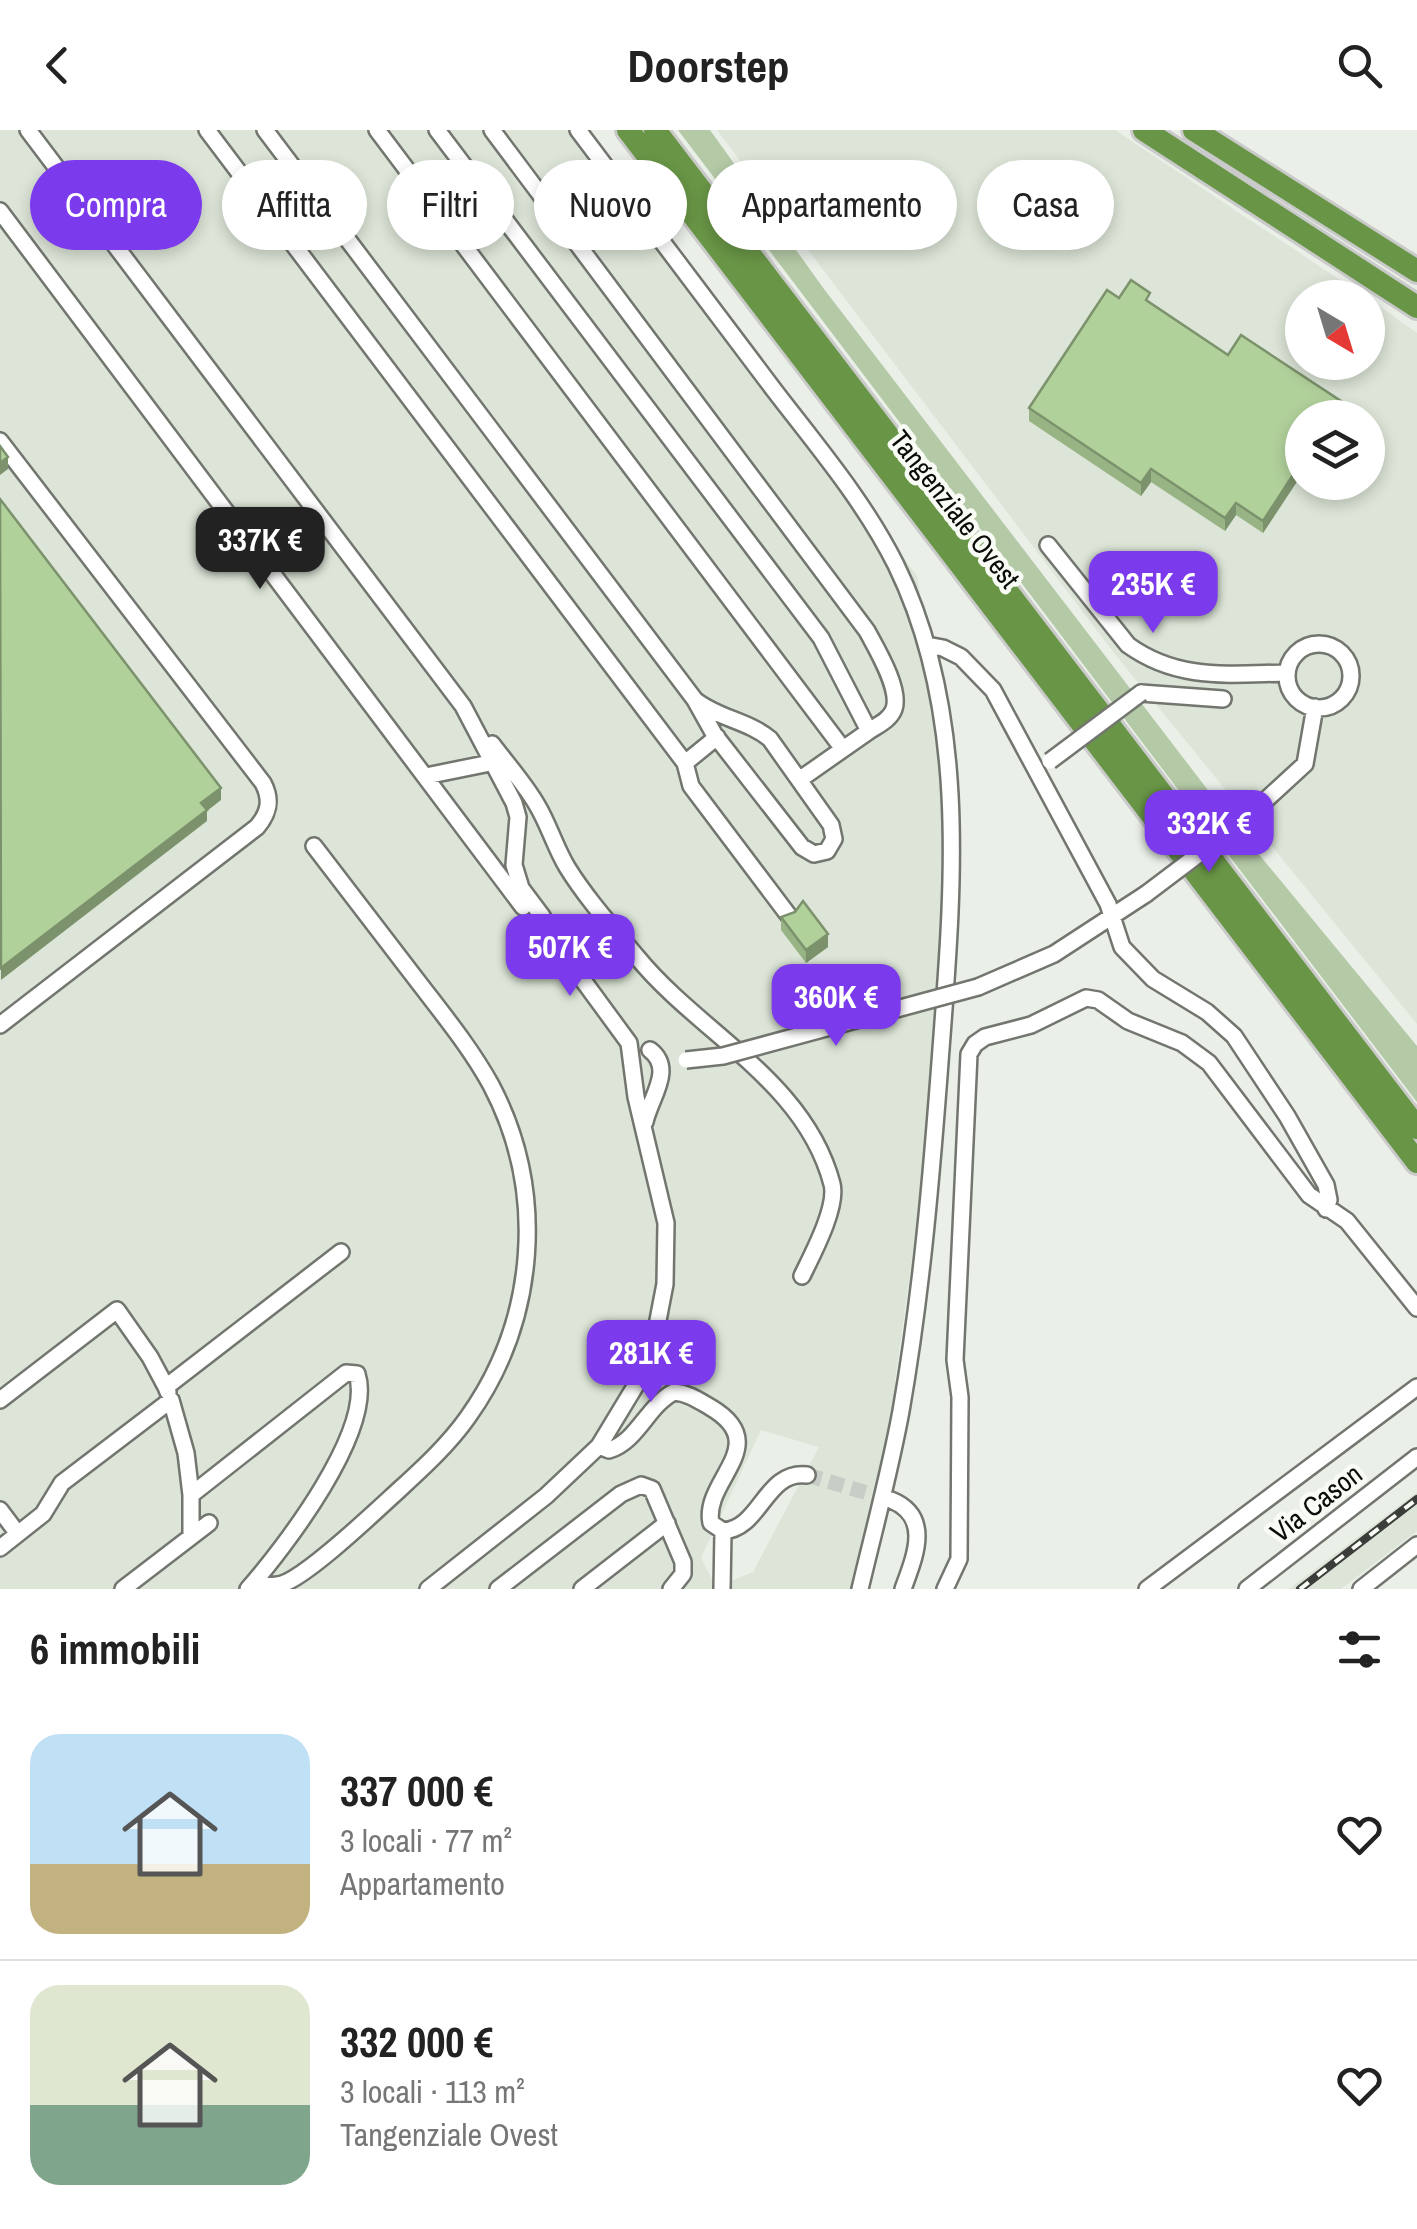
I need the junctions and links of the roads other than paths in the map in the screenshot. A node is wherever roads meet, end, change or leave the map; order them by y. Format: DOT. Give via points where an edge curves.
graph roads {
  1 [pos="28,130"];
  2 [pos="208,130"];
  3 [pos="265,130"];
  4 [pos="376,130"];
  5 [pos="437,130"];
  6 [pos="492,130"];
  7 [pos="578,130"];
  8 [pos="628,130"];
  9 [pos="657,130"];
  10 [pos="1144,130"];
  11 [pos="1194,130"];
  12 [pos="0,210"];
  13 [pos="1417,271"];
  14 [pos="1417,306"];
  15 [pos="0,441"];
  16 [pos="1048,546"];
  17 [pos="926,644"];
  18 [pos="1287,674"];
  19 [pos="1224,699"];
  20 [pos="695,700"];
  21 [pos="1315,708"];
  22 [pos="869,731"];
  23 [pos="717,737"];
  24 [pos="843,749"];
  25 [pos="498,761"];
  26 [pos="684,763"];
  27 [pos="1035,770"];
  28 [pos="426,776"];
  29 [pos="799,780"];
  30 [pos="314,846"];
  31 [pos="788,916"];
  32 [pos="1112,917"];
  33 [pos="555,942"];
  34 [pos="0,1024"];
  35 [pos="621,1030"];
  36 [pos="650,1050"];
  37 [pos="642,1102"];
  38 [pos="1417,1128"];
  39 [pos="1417,1162"];
  40 [pos="1326,1209"];
  41 [pos="340,1252"];
  42 [pos="802,1276"];
  43 [pos="1417,1308"];
  44 [pos="1417,1387"];
  45 [pos="168,1394"];
  46 [pos="0,1400"];
  47 [pos="599,1446"];
  48 [pos="1417,1457"];
  49 [pos="807,1475"];
  50 [pos="191,1495"];
  51 [pos="892,1500"];
  52 [pos="0,1510"];
  53 [pos="210,1523"];
  54 [pos="667,1523"];
  55 [pos="723,1531"];
  56 [pos="18,1534"];
  57 [pos="191,1537"];
  58 [pos="1417,1545"];
  59 [pos="0,1548"];
  60 [pos="250,1587"];
  61 [pos="123,1589"];
  62 [pos="428,1589"];
  63 [pos="498,1589"];
  64 [pos="582,1589"];
  65 [pos="671,1589"];
  66 [pos="722,1589"];
  67 [pos="860,1589"];
  68 [pos="903,1589"];
  69 [pos="946,1589"];
  70 [pos="1148,1589"];
  71 [pos="1246,1589"];
  72 [pos="1361,1589"];
  1 -- 25 [label="street"];
  2 -- 26 [label="street"];
  3 -- 20 [label="street"];
  4 -- 24 [label="street"];
  5 -- 22 [label="street" via="821,638"];
  6 -- 22 [label="street" via="867,630 895,699 889,716"];
  7 -- 17 [label="street" via="856,499 896,566"];
  8 -- 39 [label="highway, Tangenziale Ovest"];
  9 -- 38 [label="highway, Tangenziale Ovest"];
  10 -- 14 [label="highway"];
  11 -- 13 [label="highway"];
  12 -- 28 [label="street"];
  15 -- 34 [label="street" via="262,783 269,804 257,827"];
  16 -- 18 [label="street" via="1142,655 1201,674"];
  17 -- 27 [label="street" via="950,651 982,676"];
  17 -- 67 [label="street" via="948,768 947,977 924,1251 900,1412"];
  18 -- 21 [label="street" via="1295,698"];
  18 -- 21 [label="street" via="1306,647 1324,644 1345,658 1351,674 1347,691 1335,704"];
  19 -- 27 [label="street, bridge" via="1141,693"];
  20 -- 23 [label="street"];
  20 -- 29 [label="street" via="765,734"];
  21 -- 32 [label="street, bridge" via="1305,764 1244,820"];
  22 -- 24 [label="street"];
  23 -- 26 [label="street"];
  23 -- 29 [label="street" via="802,847 820,854 832,845 834,832"];
  24 -- 29 [label="street"];
  25 -- 28 [label="street"];
  25 -- 33 [label="street" via="518,817 516,876"];
  25 -- 42 [label="street" via="537,805 570,871 640,961 762,1073 805,1124 834,1192"];
  26 -- 31 [label="street" via="691,786"];
  27 -- 32 [label="street"];
  28 -- 33 [label="street"];
  30 -- 60 [label="street" via="494,1090 518,1158 527,1254 508,1342 454,1436 298,1576"];
  32 -- 36 [label="street, bridge" via="1054,954 978,987 724,1056 686,1060"];
  32 -- 40 [label="street" via="1132,960 1217,1019 1246,1053 1326,1185"];
  33 -- 35 [label="street"];
  35 -- 36 [label="street"];
  35 -- 37 [label="street"];
  36 -- 37 [label="street" via="662,1067"];
  37 -- 47 [label="street" via="666,1222 665,1284 639,1380"];
  40 -- 43 [label="street" via="1347,1220"];
  40 -- 69 [label="street" via="1205,1058 1098,1000 1081,999 979,1040 970,1054 958,1281 958,1559"];
  41 -- 45 [label="street"];
  44 -- 70 [label="street"];
  45 -- 46 [label="street" via="117,1310"];
  45 -- 50 [label="street"];
  45 -- 56 [label="street" via="62,1483 43,1514"];
  47 -- 55 [label="street" via="620,1446 674,1392 721,1414 737,1445 710,1512 711,1523"];
  47 -- 62 [label="street"];
  48 -- 71 [label="street, Via Cason"];
  49 -- 55 [label="street" via="782,1479 741,1526"];
  50 -- 57 [label="street"];
  50 -- 60 [label="street" via="346,1373 358,1374 354,1415 335,1468"];
  51 -- 68 [label="street" via="911,1514 918,1530"];
  52 -- 56 [label="street"];
  53 -- 57 [label="street"];
  54 -- 63 [label="street" via="652,1489 636,1486"];
  54 -- 64 [label="street"];
  54 -- 65 [label="street" via="685,1566"];
  55 -- 66 [label="street"];
  56 -- 59 [label="street"];
  57 -- 61 [label="street"];
  58 -- 72 [label="street"];
}
